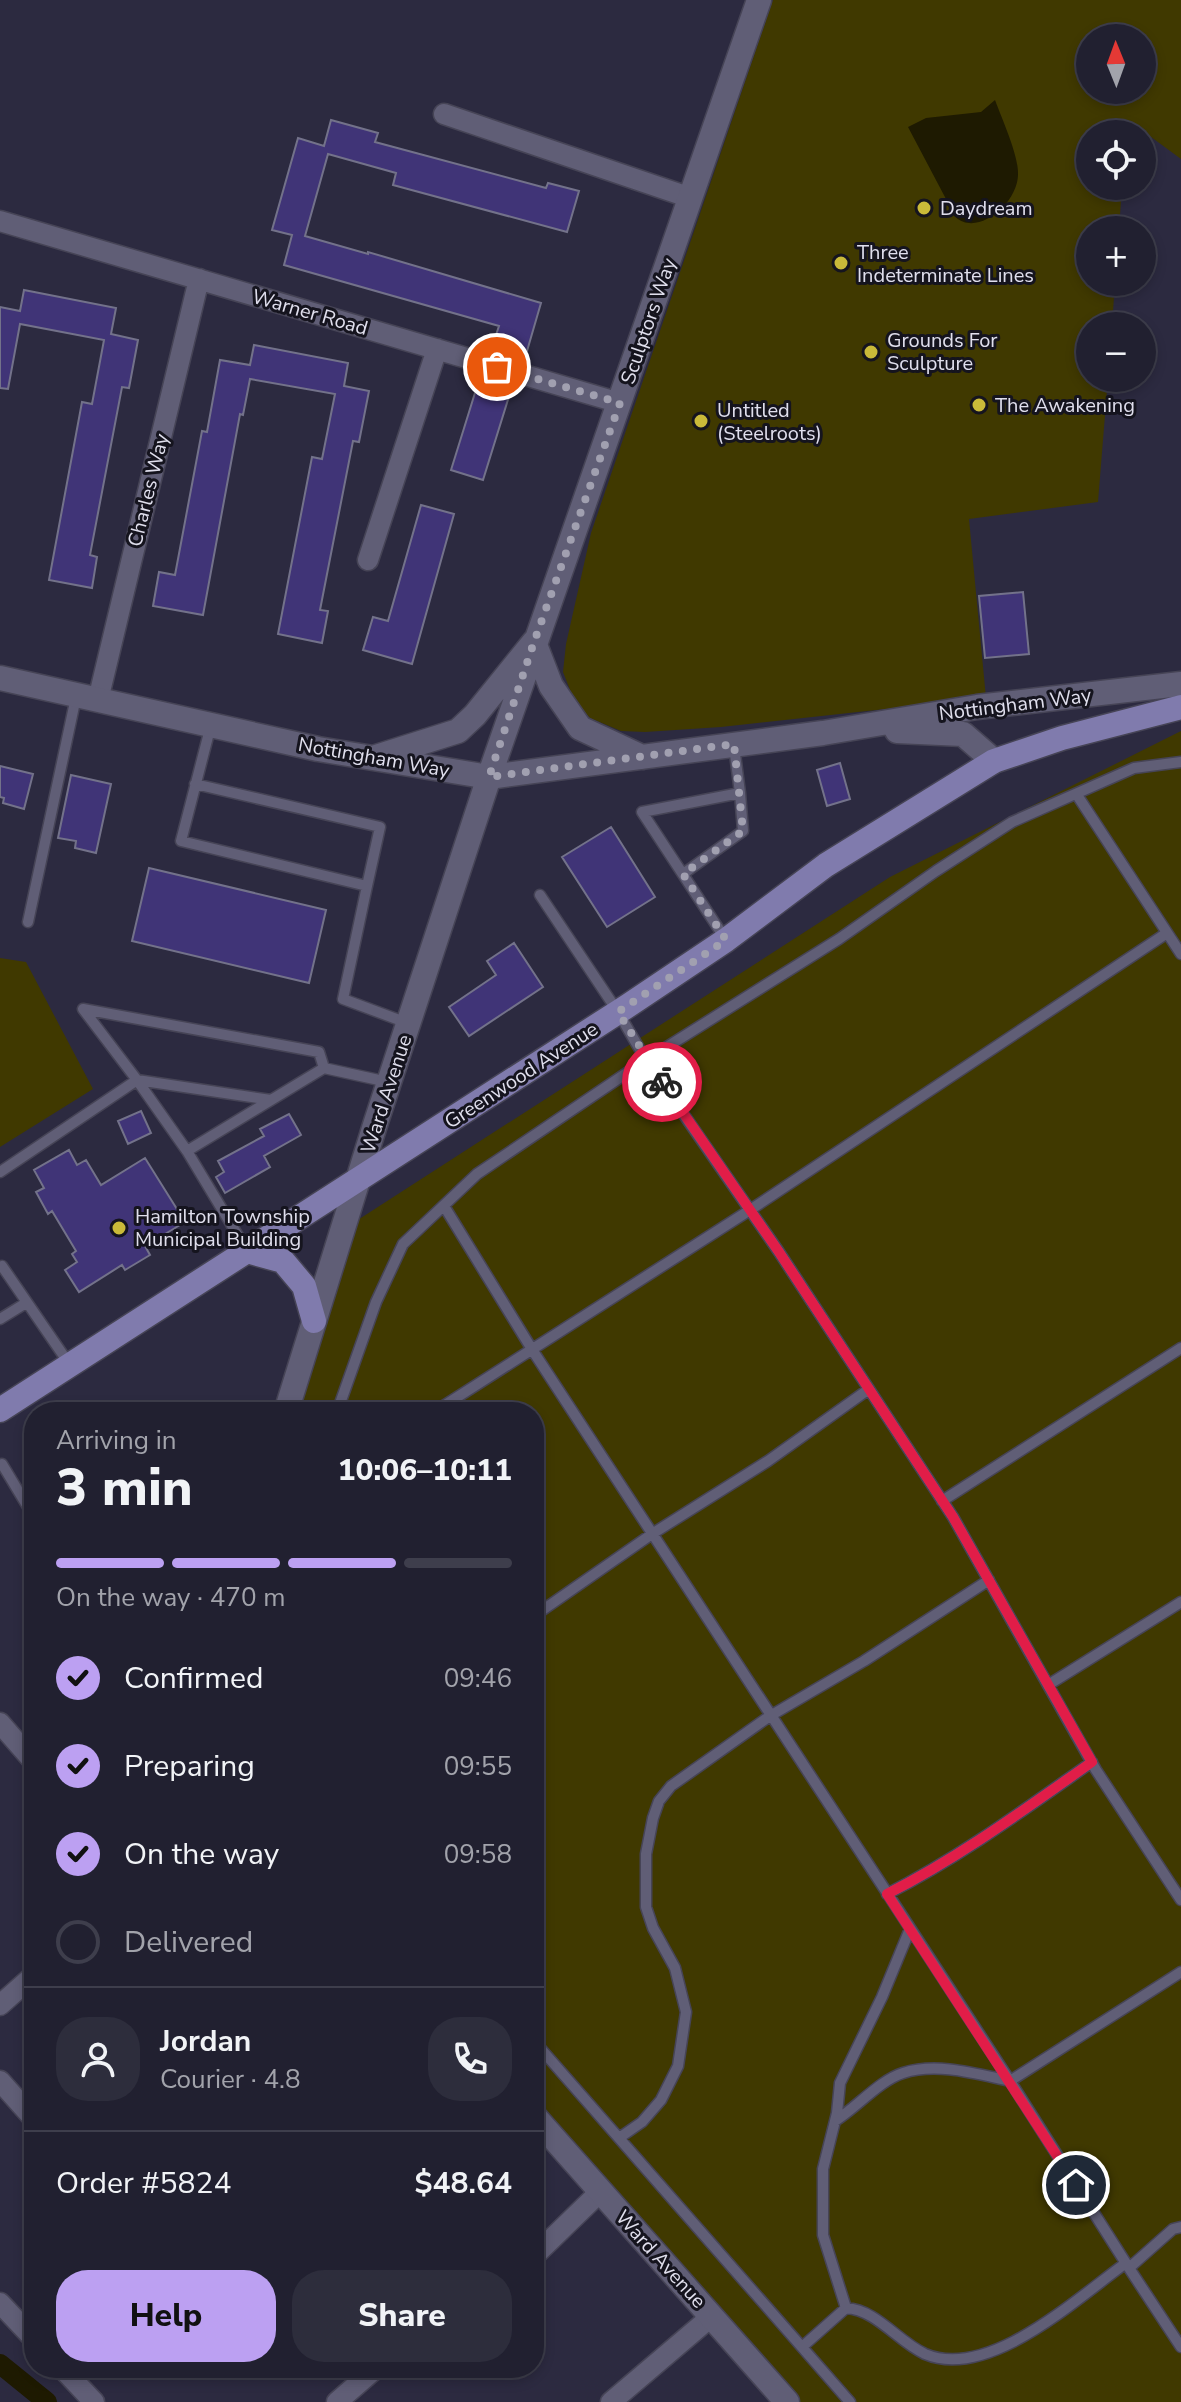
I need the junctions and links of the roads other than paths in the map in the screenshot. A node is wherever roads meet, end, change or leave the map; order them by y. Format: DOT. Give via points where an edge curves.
graph roads {
  1 [pos="759,0"];
  2 [pos="444,114"];
  3 [pos="691,198"];
  4 [pos="0,221"];
  5 [pos="199,279"];
  6 [pos="437,349"];
  7 [pos="620,403"];
  8 [pos="368,560"];
  9 [pos="534,642"];
  10 [pos="0,678"];
  11 [pos="1181,684"];
  12 [pos="87,698"];
  13 [pos="1181,707"];
  14 [pos="211,725"];
  15 [pos="823,733"];
  16 [pos="734,744"];
  17 [pos="642,757"];
  18 [pos="372,758"];
  19 [pos="994,761"];
  20 [pos="1181,762"];
  21 [pos="489,777"];
  22 [pos="195,784"];
  23 [pos="740,793"];
  24 [pos="1077,795"];
  25 [pos="683,874"];
  26 [pos="367,886"];
  27 [pos="540,895"];
  28 [pos="28,922"];
  29 [pos="1167,933"];
  30 [pos="726,940"];
  31 [pos="1181,954"];
  32 [pos="618,1012"];
  33 [pos="410,1024"];
  34 [pos="646,1060"];
  35 [pos="324,1068"];
  36 [pos="137,1080"];
  37 [pos="390,1083"];
  38 [pos="271,1100"];
  39 [pos="187,1151"];
  40 [pos="0,1172"];
  41 [pos="358,1180"];
  42 [pos="444,1206"];
  43 [pos="750,1210"];
  44 [pos="247,1251"];
  45 [pos="1,1266"];
  46 [pos="26,1303"];
  47 [pos="0,1319"];
  48 [pos="314,1321"];
  49 [pos="1181,1348"];
  50 [pos="533,1350"];
  51 [pos="70,1365"];
  52 [pos="869,1389"];
  53 [pos="289,1402"];
  54 [pos="341,1402"];
  55 [pos="450,1402"];
  56 [pos="0,1410"];
  57 [pos="2,1464"];
  58 [pos="24,1500"];
  59 [pos="942,1501"];
  60 [pos="652,1534"];
  61 [pos="989,1580"];
  62 [pos="1181,1602"];
  63 [pos="544,1609"];
  64 [pos="1048,1685"];
  65 [pos="770,1716"];
  66 [pos="0,1723"];
  67 [pos="24,1751"];
  68 [pos="1092,1762"];
  69 [pos="1181,1876"];
  70 [pos="1170,1883"];
  71 [pos="887,1894"];
  72 [pos="1181,1900"];
  73 [pos="910,1929"];
  74 [pos="1181,1972"];
  75 [pos="24,1984"];
  76 [pos="0,2005"];
  77 [pos="544,2052"];
  78 [pos="0,2081"];
  79 [pos="1010,2081"];
  80 [pos="24,2108"];
  81 [pos="835,2121"];
  82 [pos="544,2127"];
  83 [pos="619,2138"];
  84 [pos="601,2191"];
  85 [pos="1181,2227"];
  86 [pos="544,2246"];
  87 [pos="1128,2265"];
  88 [pos="0,2303"];
  89 [pos="846,2308"];
  90 [pos="712,2316"];
  91 [pos="24,2328"];
  92 [pos="802,2347"];
  93 [pos="1181,2347"];
  94 [pos="71,2378"];
  95 [pos="365,2378"];
  96 [pos="94,2402"];
  97 [pos="337,2402"];
  98 [pos="611,2402"];
  99 [pos="787,2402"];
  100 [pos="850,2402"];
  1 -- 3 [label="street, Sculptors Way"];
  2 -- 3 [label="street"];
  3 -- 7 [label="street, Sculptors Way"];
  4 -- 5 [label="street, Warner Road"];
  5 -- 6 [label="street, Warner Road"];
  5 -- 12 [label="street, Charles Way"];
  6 -- 7 [label="street, Warner Road"];
  6 -- 8 [label="street"];
  7 -- 9 [label="street, Sculptors Way"];
  9 -- 17 [label="street" via="551,686 580,728"];
  9 -- 18 [label="street" via="458,731"];
  9 -- 21 [label="street, Sculptors Way"];
  10 -- 12 [label="street, Nottingham Way"];
  11 -- 15 [label="street, Nottingham Way" via="977,707"];
  12 -- 14 [label="street, Nottingham Way"];
  12 -- 28 [label="lane"];
  13 -- 19 [label="main road, Greenwood Avenue"];
  14 -- 18 [label="street, Nottingham Way"];
  14 -- 22 [label="lane"];
  15 -- 16 [label="street, Nottingham Way"];
  15 -- 19 [label="street" via="963,734"];
  16 -- 17 [label="street, Nottingham Way"];
  16 -- 23 [label="lane"];
  17 -- 21 [label="street, Nottingham Way"];
  18 -- 21 [label="street, Nottingham Way"];
  19 -- 30 [label="main road, Greenwood Avenue" via="826,865"];
  20 -- 24 [label="lane" via="1134,768"];
  21 -- 33 [label="street, Ward Avenue"];
  22 -- 26 [label="lane" via="181,841"];
  22 -- 26 [label="lane" via="380,827"];
  23 -- 25 [label="lane" via="743,831"];
  23 -- 25 [label="lane" via="642,812"];
  24 -- 29 [label="lane"];
  24 -- 34 [label="lane" via="1012,822"];
  25 -- 30 [label="lane"];
  26 -- 33 [label="lane" via="343,999"];
  27 -- 32 [label="lane"];
  29 -- 31 [label="lane"];
  29 -- 43 [label="lane"];
  30 -- 32 [label="main road, Greenwood Avenue"];
  32 -- 34 [label="lane"];
  32 -- 41 [label="main road, Greenwood Avenue"];
  33 -- 37 [label="street, Ward Avenue"];
  34 -- 42 [label="lane" via="477,1174"];
  34 -- 43 [label="lane"];
  35 -- 36 [label="lane" via="319,1052 83,1009"];
  35 -- 37 [label="lane"];
  35 -- 38 [label="lane"];
  36 -- 38 [label="lane"];
  36 -- 39 [label="lane"];
  36 -- 40 [label="lane"];
  37 -- 41 [label="street, Ward Avenue"];
  38 -- 39 [label="lane"];
  39 -- 44 [label="lane"];
  41 -- 44 [label="main road, Greenwood Avenue"];
  41 -- 48 [label="street, Ward Avenue"];
  42 -- 50 [label="lane"];
  42 -- 54 [label="lane" via="403,1244"];
  43 -- 50 [label="lane"];
  43 -- 52 [label="lane"];
  44 -- 48 [label="main road" via="283,1261 304,1286"];
  44 -- 51 [label="main road, Greenwood Avenue"];
  45 -- 46 [label="lane"];
  46 -- 47 [label="lane"];
  46 -- 51 [label="lane"];
  48 -- 53 [label="street, Ward Avenue"];
  49 -- 59 [label="lane"];
  50 -- 55 [label="lane"];
  50 -- 60 [label="lane"];
  51 -- 56 [label="main road, Greenwood Avenue"];
  52 -- 59 [label="lane"];
  52 -- 60 [label="lane"];
  57 -- 58 [label="lane"];
  59 -- 61 [label="lane"];
  60 -- 63 [label="lane"];
  60 -- 65 [label="lane"];
  61 -- 64 [label="lane"];
  61 -- 65 [label="lane"];
  62 -- 64 [label="lane"];
  64 -- 68 [label="lane"];
  65 -- 71 [label="lane"];
  65 -- 83 [label="lane" via="671,1786 659,1801 646,1854 646,1907 675,1968 686,2012 678,2066 661,2100"];
  66 -- 67 [label="street"];
  68 -- 70 [label="lane"];
  68 -- 71 [label="lane" via="980,1841"];
  69 -- 70 [label="lane"];
  70 -- 72 [label="lane"];
  71 -- 73 [label="lane"];
  73 -- 79 [label="lane"];
  73 -- 81 [label="lane" via="840,2083"];
  74 -- 79 [label="lane"];
  75 -- 76 [label="street"];
  77 -- 83 [label="lane"];
  78 -- 80 [label="street"];
  79 -- 81 [label="lane" via="964,2071 901,2073"];
  79 -- 87 [label="lane"];
  81 -- 89 [label="lane" via="823,2169 823,2235"];
  82 -- 84 [label="street, Ward Avenue"];
  83 -- 92 [label="lane"];
  84 -- 86 [label="street"];
  84 -- 90 [label="street, Ward Avenue"];
  85 -- 87 [label="lane"];
  87 -- 89 [label="lane" via="1026,2336 995,2352 957,2360 926,2354 861,2309"];
  87 -- 93 [label="lane"];
  88 -- 91 [label="street"];
  89 -- 92 [label="lane"];
  90 -- 98 [label="street"];
  90 -- 99 [label="street, Ward Avenue"];
  92 -- 100 [label="lane"];
  94 -- 96 [label="street"];
  95 -- 97 [label="street"];
}
